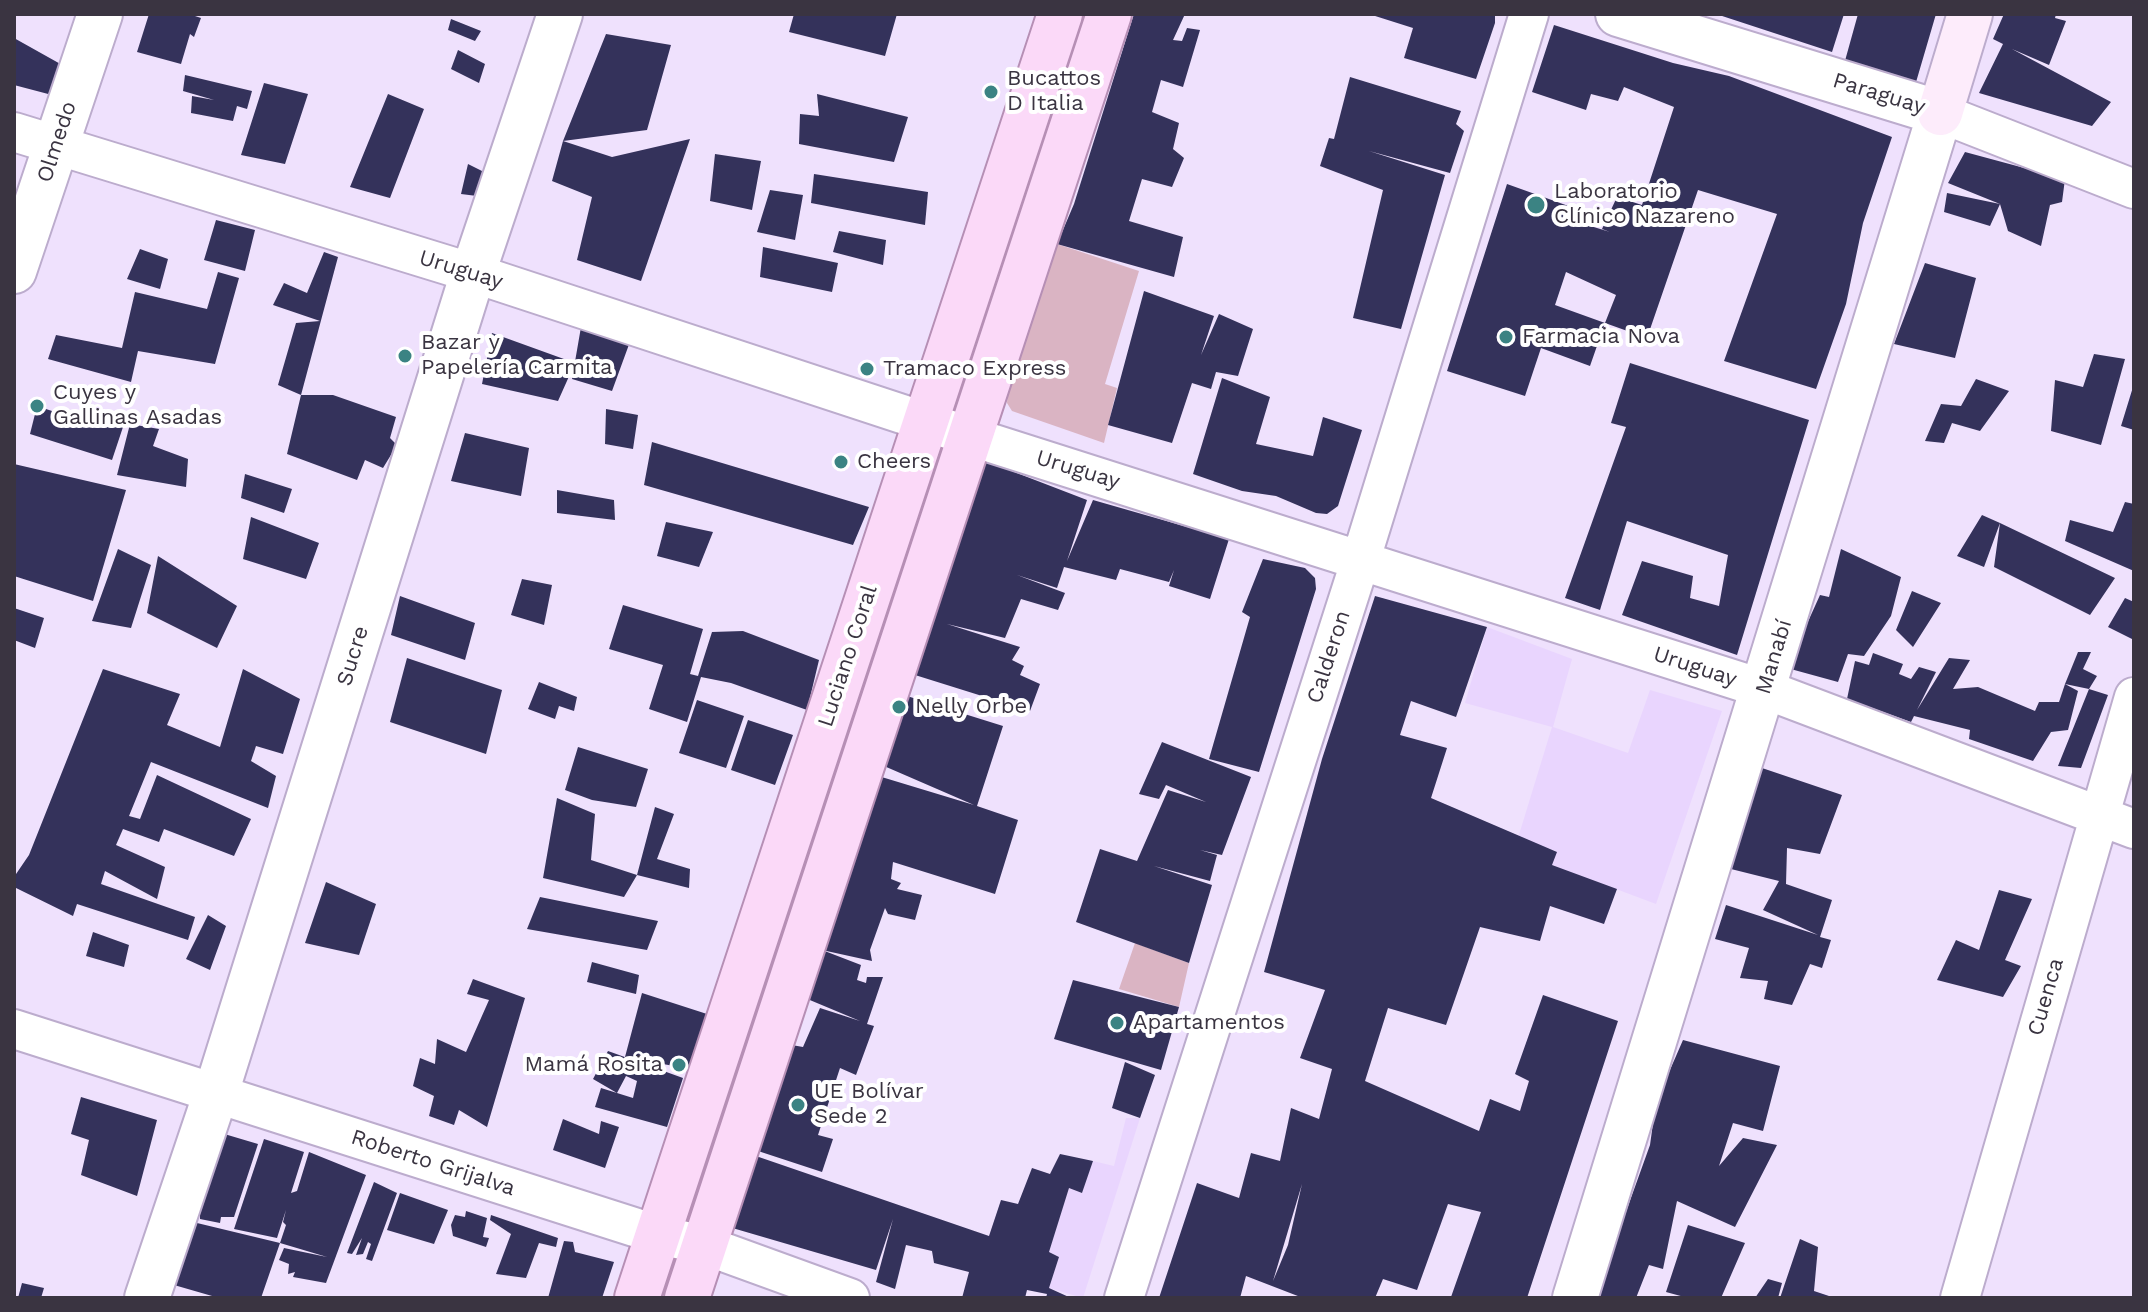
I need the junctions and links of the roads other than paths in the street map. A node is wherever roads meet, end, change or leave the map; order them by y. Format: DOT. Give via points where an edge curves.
graph roads {
  1 [pos="100,14"];
  2 [pos="560,14"];
  3 [pos="1060,14"];
  4 [pos="1109,14"];
  5 [pos="1529,14"];
  6 [pos="1618,14"];
  7 [pos="1970,14"];
  8 [pos="1940,113"];
  9 [pos="14,132"];
  10 [pos="55,145"];
  11 [pos="2134,189"];
  12 [pos="14,271"];
  13 [pos="473,273"];
  14 [pos="925,419"];
  15 [pos="972,437"];
  16 [pos="1361,559"];
  17 [pos="1764,689"];
  18 [pos="2134,697"];
  19 [pos="2097,818"];
  20 [pos="2134,829"];
  21 [pos="14,1029"];
  22 [pos="216,1093"];
  23 [pos="659,1235"];
  24 [pos="704,1245"];
  25 [pos="147,1298"];
  26 [pos="637,1298"];
  27 [pos="687,1298"];
  28 [pos="850,1298"];
  29 [pos="1124,1298"];
  30 [pos="1575,1298"];
  31 [pos="1960,1298"];
  1 -- 10 [label="street, Olmedo"];
  2 -- 13 [label="street, Sucre"];
  3 -- 14 [label="main road, Luciano Coral"];
  4 -- 15 [label="main road"];
  5 -- 16 [label="street, Calderon"];
  6 -- 8 [label="street, Paraguay"];
  7 -- 8 [label="main road, Manabí"];
  8 -- 11 [label="street, Paraguay"];
  8 -- 17 [label="street, Manabí"];
  9 -- 10 [label="street, Uruguay"];
  10 -- 12 [label="street, Olmedo"];
  10 -- 13 [label="street, Uruguay"];
  13 -- 14 [label="street, Uruguay"];
  13 -- 22 [label="street, Sucre"];
  14 -- 15 [label="street, Uruguay"];
  14 -- 23 [label="main road, Luciano Coral"];
  15 -- 16 [label="street, Uruguay"];
  15 -- 24 [label="main road"];
  16 -- 17 [label="street, Uruguay"];
  16 -- 29 [label="street, Calderon"];
  17 -- 19 [label="street, Uruguay"];
  17 -- 30 [label="street, Manabí"];
  18 -- 19 [label="street, Cuenca"];
  19 -- 20 [label="street, Uruguay"];
  19 -- 31 [label="street, Cuenca"];
  21 -- 22 [label="street, Roberto Grijalva"];
  22 -- 23 [label="street, Roberto Grijalva"];
  22 -- 25 [label="street, Sucre"];
  23 -- 24 [label="street, Roberto Grijalva"];
  23 -- 26 [label="main road, Luciano Coral"];
  24 -- 27 [label="main road"];
  24 -- 28 [label="street, Roberto Grijalva"];
}
